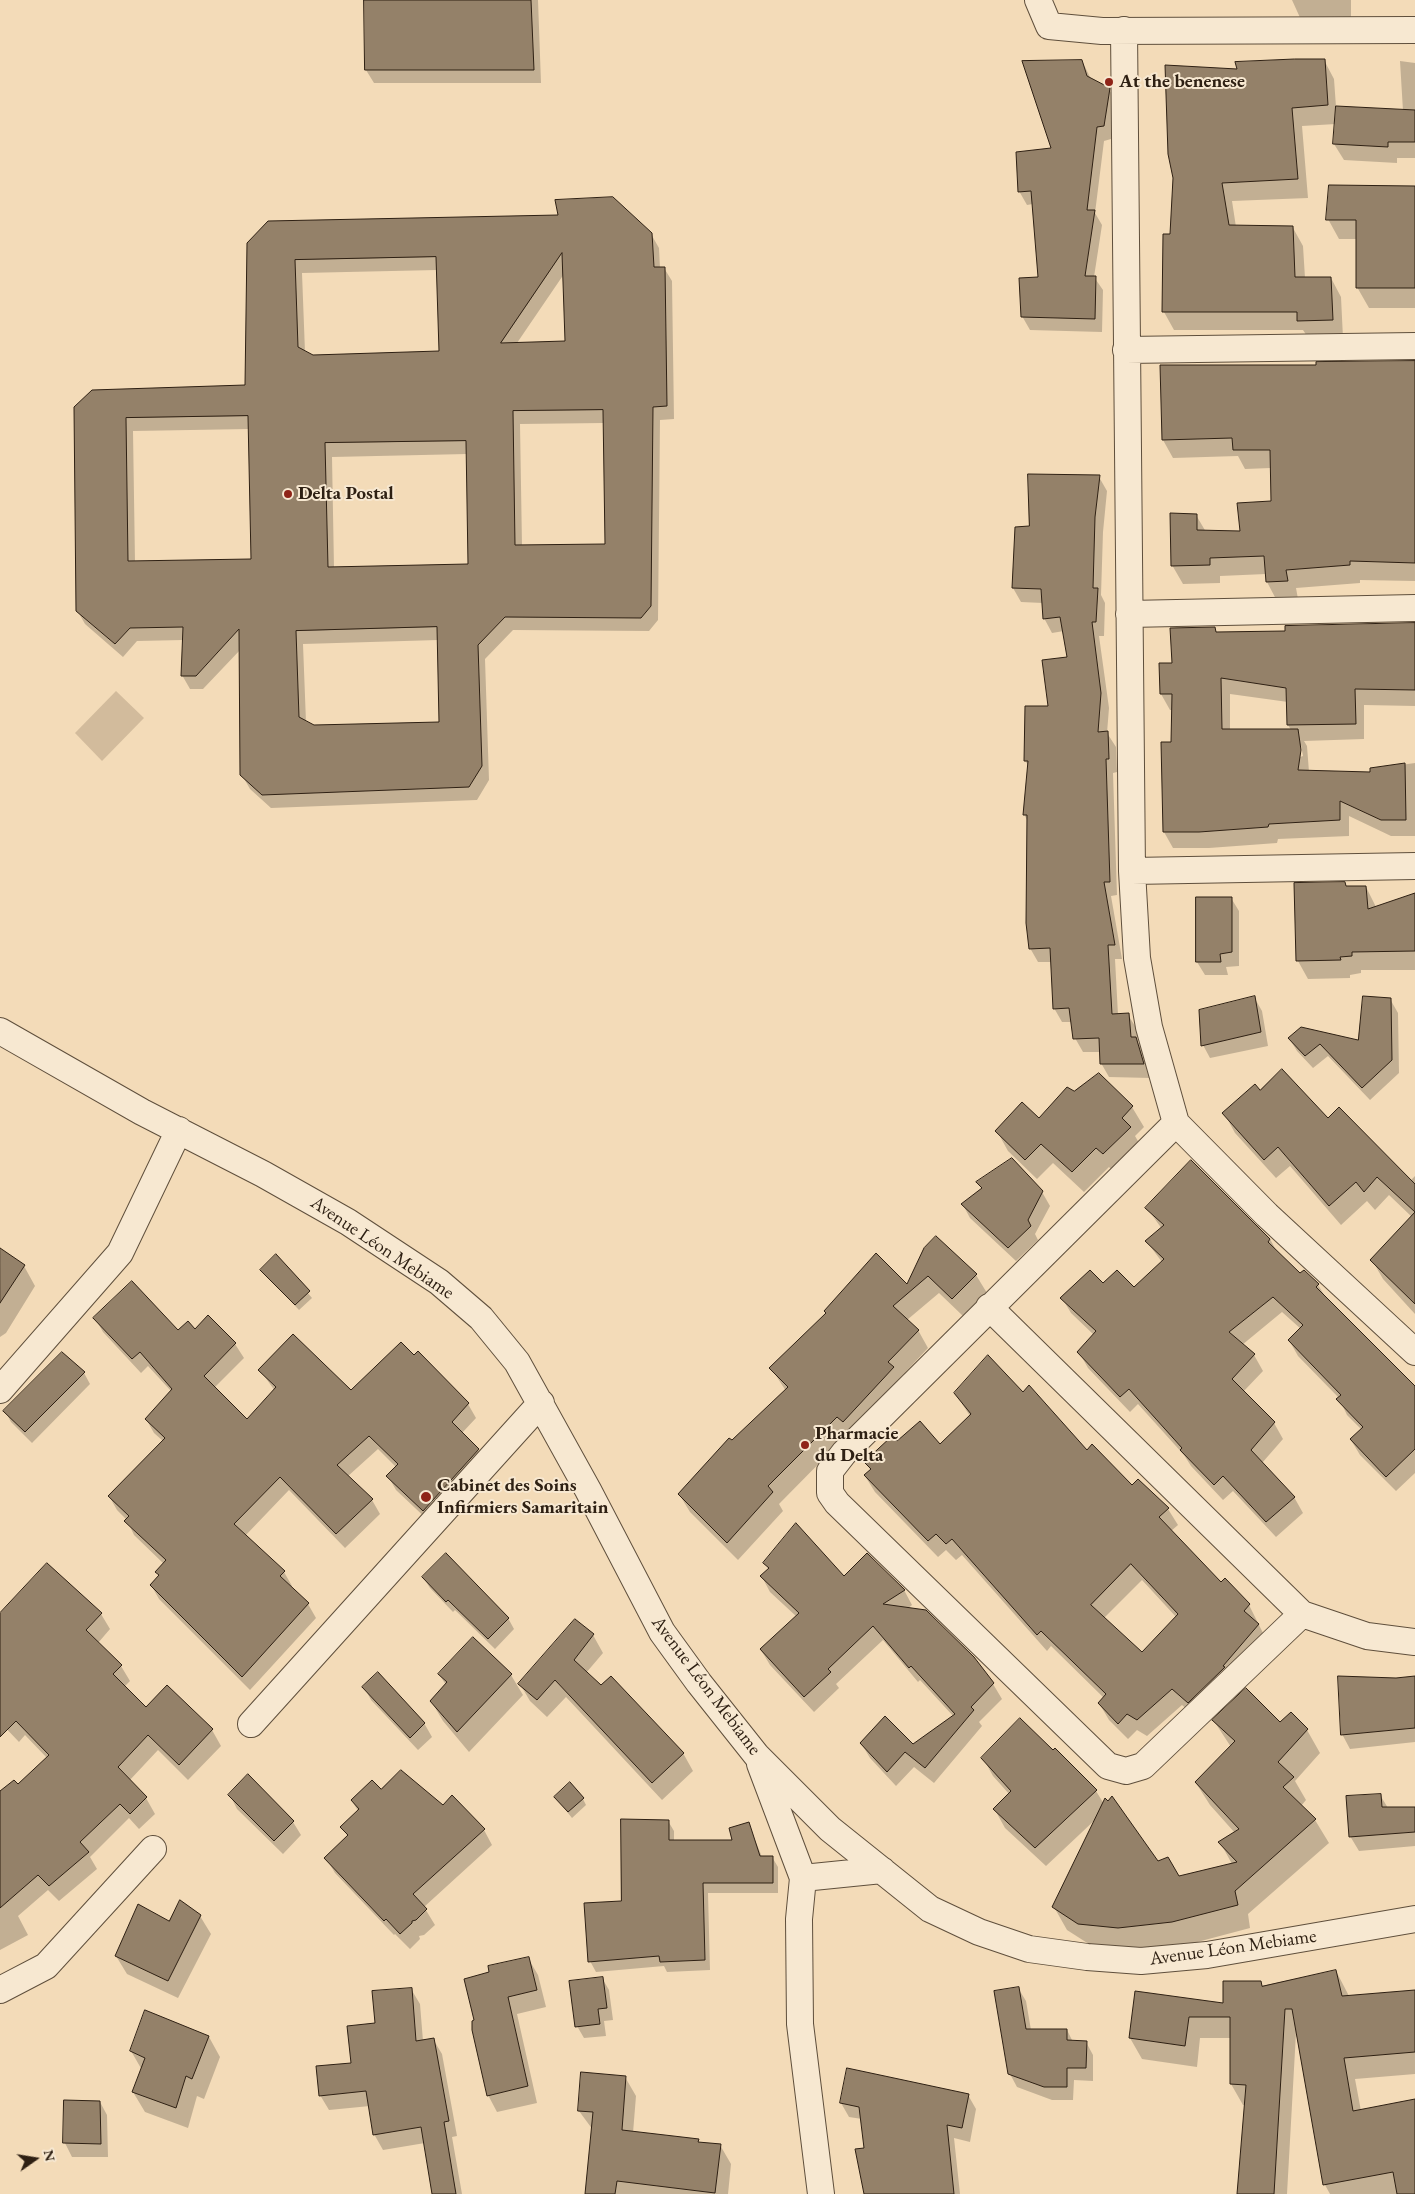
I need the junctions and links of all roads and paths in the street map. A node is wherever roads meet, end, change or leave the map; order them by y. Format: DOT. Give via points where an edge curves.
graph roads {
  1 [pos="1038,0"];
  2 [pos="1124,30"];
  3 [pos="1415,30"];
  4 [pos="1415,346"];
  5 [pos="1126,350"];
  6 [pos="1415,608"];
  7 [pos="1129,614"];
  8 [pos="1415,866"];
  9 [pos="1132,870"];
  10 [pos="0,1032"];
  11 [pos="1176,1123"];
  12 [pos="179,1130"];
  13 [pos="989,1307"];
  14 [pos="1415,1352"];
  15 [pos="0,1390"];
  16 [pos="541,1403"];
  17 [pos="1302,1614"];
  18 [pos="1415,1642"];
  19 [pos="250,1724"];
  20 [pos="757,1756"];
  21 [pos="153,1849"];
  22 [pos="882,1870"];
  23 [pos="803,1878"];
  24 [pos="1415,1919"];
  25 [pos="0,1990"];
  26 [pos="822,2194"];
  1 -- 2 [label="street" via="1049,26"];
  2 -- 3 [label="street"];
  2 -- 5 [label="street"];
  4 -- 5 [label="street"];
  5 -- 7 [label="street"];
  6 -- 7 [label="street"];
  7 -- 9 [label="street"];
  8 -- 9 [label="street"];
  9 -- 11 [label="street" via="1137,958 1149,1028"];
  10 -- 12 [label="street, Avenue Léon Mebiame"];
  11 -- 13 [label="street"];
  11 -- 14 [label="street" via="1267,1215"];
  12 -- 15 [label="street" via="120,1253"];
  12 -- 16 [label="street, Avenue Léon Mebiame" via="348,1222 439,1282 481,1318 517,1362"];
  13 -- 17 [label="street"];
  13 -- 17 [label="street" via="834,1465 830,1472 830,1493 837,1502 1108,1766 1126,1771 1143,1766"];
  16 -- 19 [label="street"];
  16 -- 20 [label="street, Avenue Léon Mebiame" via="662,1632"];
  17 -- 18 [label="street" via="1368,1636"];
  20 -- 22 [label="street, Avenue Léon Mebiame" via="830,1829"];
  20 -- 23 [label="street"];
  21 -- 25 [label="street" via="46,1966"];
  22 -- 23 [label="street"];
  22 -- 24 [label="street, Avenue Léon Mebiame" via="930,1909 979,1932 1029,1949 1087,1957 1141,1961 1207,1955"];
  23 -- 26 [label="street" via="799,1919 800,2024"];
}
